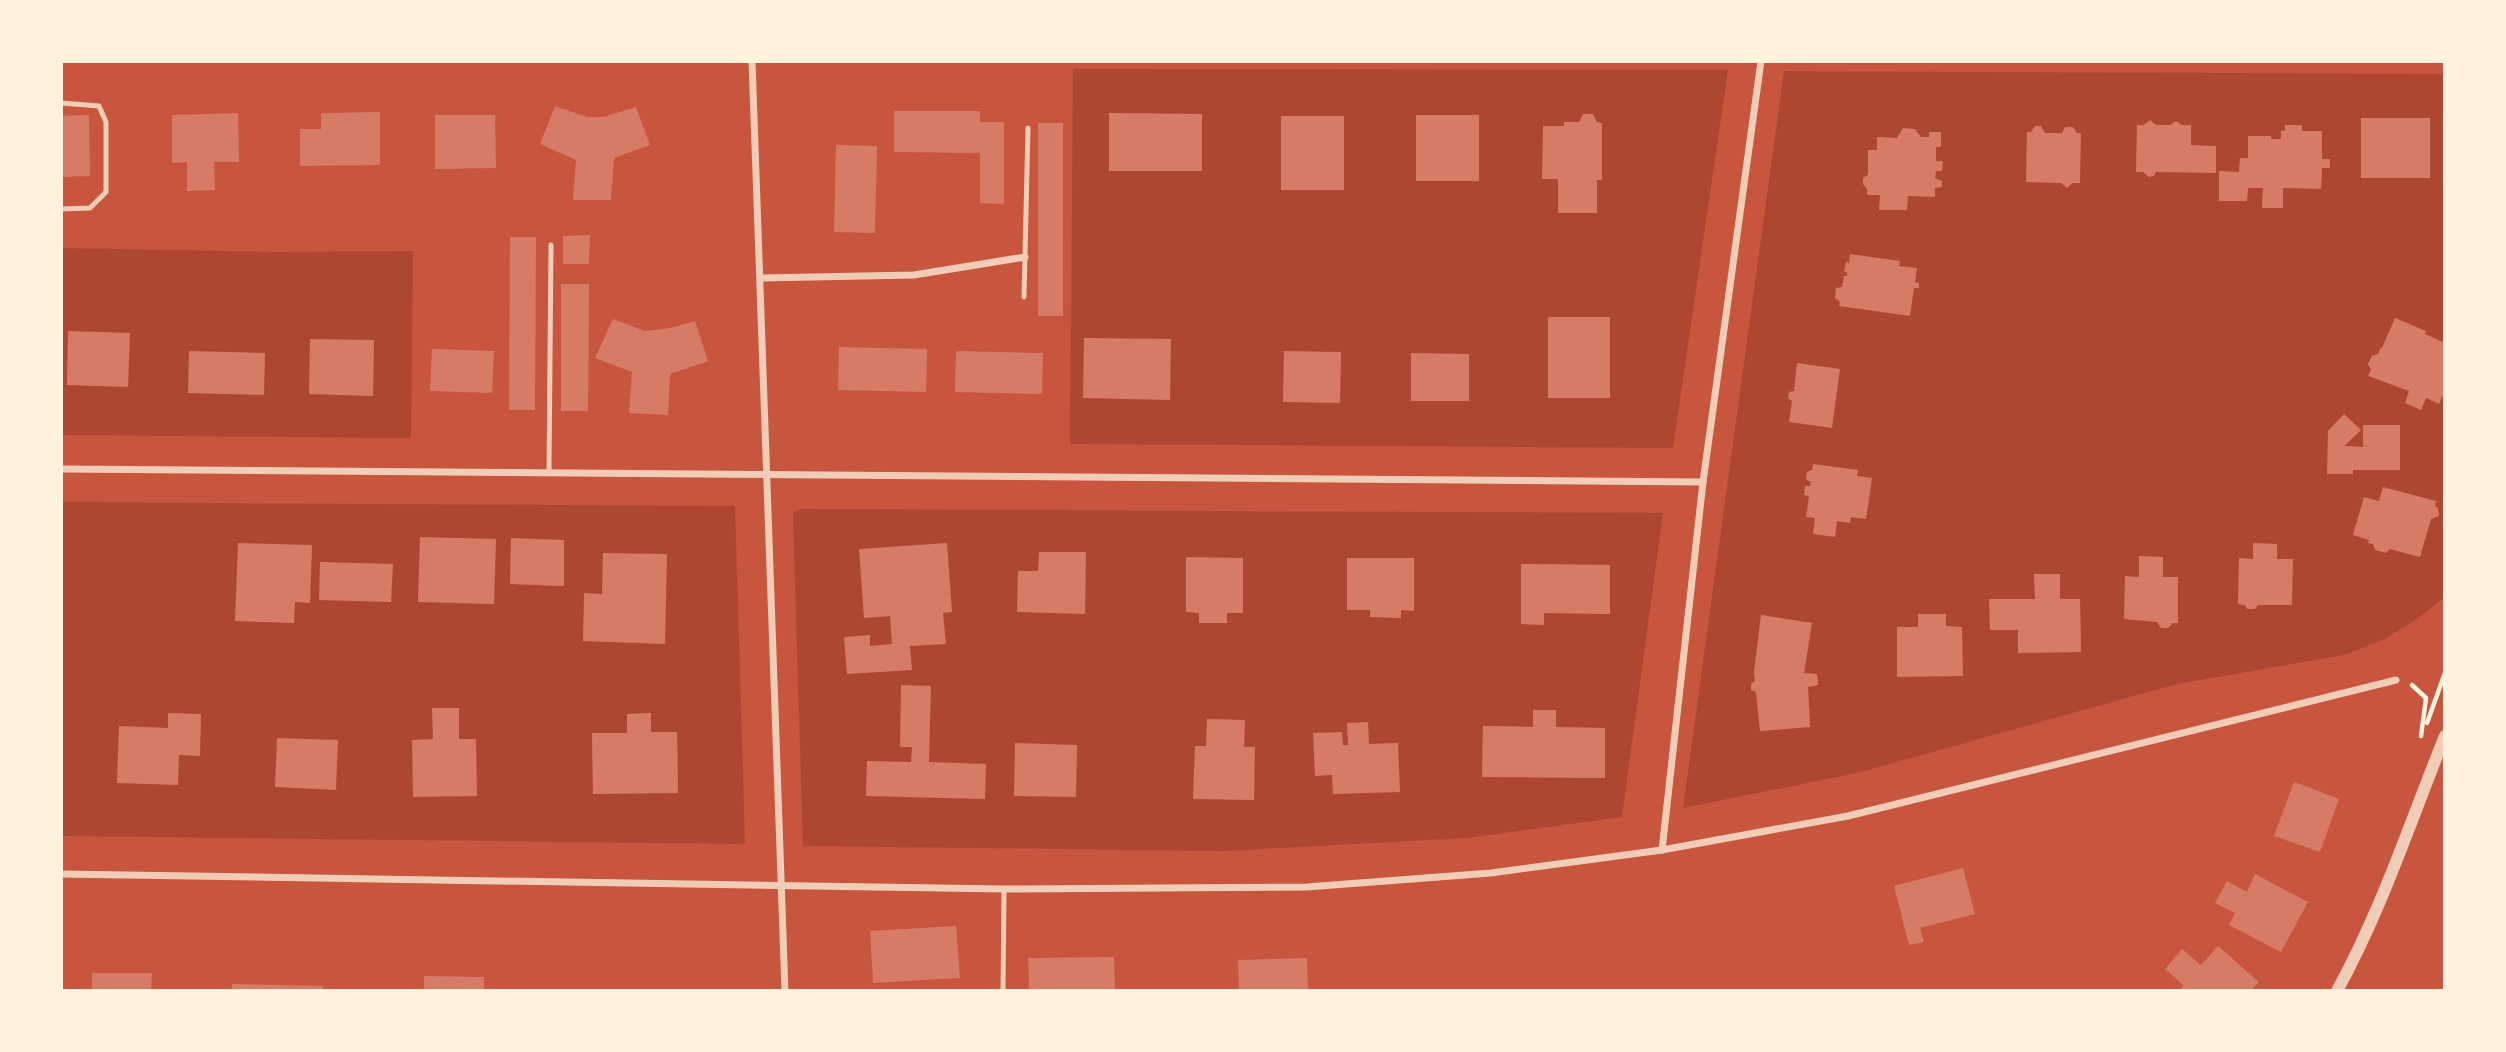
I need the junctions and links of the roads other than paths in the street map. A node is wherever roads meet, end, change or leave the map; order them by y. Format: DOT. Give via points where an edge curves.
graph roads {
  1 [pos="752,61"];
  2 [pos="1761,61"];
  3 [pos="61,103"];
  4 [pos="1028,128"];
  5 [pos="61,209"];
  6 [pos="551,245"];
  7 [pos="1025,257"];
  8 [pos="761,278"];
  9 [pos="1024,297"];
  10 [pos="61,469"];
  11 [pos="549,473"];
  12 [pos="768,475"];
  13 [pos="1703,482"];
  14 [pos="2396,680"];
  15 [pos="2445,736"];
  16 [pos="1662,850"];
  17 [pos="61,874"];
  18 [pos="782,886"];
  19 [pos="1004,889"];
  20 [pos="785,991"];
  21 [pos="1003,991"];
  22 [pos="2337,991"];
  1 -- 8 [label="street"];
  2 -- 13 [label="street"];
  3 -- 5 [label="lane" via="99,106 106,122 106,192 90,208"];
  4 -- 7 [label="lane"];
  6 -- 11 [label="lane"];
  7 -- 8 [label="street" via="914,275"];
  7 -- 9 [label="lane"];
  8 -- 12 [label="street"];
  10 -- 11 [label="street"];
  11 -- 12 [label="street"];
  12 -- 13 [label="street"];
  12 -- 18 [label="street"];
  13 -- 16 [label="street"];
  14 -- 16 [label="street" via="1847,816"];
  15 -- 22 [label="street" via="2391,878"];
  16 -- 19 [label="street" via="1491,873 1307,887"];
  17 -- 18 [label="street"];
  18 -- 19 [label="street"];
  18 -- 20 [label="street"];
  19 -- 21 [label="lane"];
}
